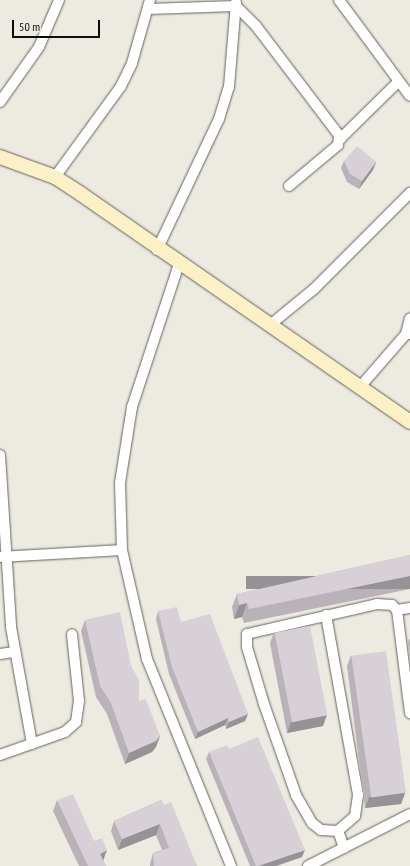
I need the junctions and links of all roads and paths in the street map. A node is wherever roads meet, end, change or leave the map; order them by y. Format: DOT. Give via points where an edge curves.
graph roads {
  1 [pos="59,0"];
  2 [pos="339,0"];
  3 [pos="236,3"];
  4 [pos="149,5"];
  5 [pos="400,81"];
  6 [pos="410,96"];
  7 [pos="0,102"];
  8 [pos="338,137"];
  9 [pos="0,157"];
  10 [pos="55,177"];
  11 [pos="289,186"];
  12 [pos="410,193"];
  13 [pos="157,250"];
  14 [pos="178,264"];
  15 [pos="410,318"];
  16 [pos="270,325"];
  17 [pos="408,334"];
  18 [pos="359,388"];
  19 [pos="410,422"];
  20 [pos="0,455"];
  21 [pos="122,550"];
  22 [pos="3,557"];
  23 [pos="410,608"];
  24 [pos="397,610"];
  25 [pos="326,615"];
  26 [pos="72,634"];
  27 [pos="15,652"];
  28 [pos="0,654"];
  29 [pos="410,713"];
  30 [pos="32,744"];
  31 [pos="0,755"];
  32 [pos="410,814"];
  33 [pos="338,831"];
  34 [pos="344,848"];
  35 [pos="231,866"];
  36 [pos="308,866"];
  1 -- 7 [label="street" via="39,47"];
  2 -- 5 [label="street"];
  3 -- 4 [label="street"];
  3 -- 8 [label="street" via="270,44"];
  3 -- 13 [label="street" via="229,87 219,119"];
  4 -- 10 [label="street" via="132,63 121,86"];
  5 -- 6 [label="street"];
  5 -- 8 [label="street" via="348,134"];
  8 -- 11 [label="street" via="338,145"];
  9 -- 10 [label="street"];
  10 -- 13 [label="street"];
  12 -- 16 [label="street" via="352,253"];
  13 -- 14 [label="street"];
  14 -- 16 [label="street"];
  14 -- 21 [label="street" via="132,407 120,483"];
  15 -- 17 [label="street"];
  16 -- 18 [label="street"];
  17 -- 18 [label="street"];
  18 -- 19 [label="street"];
  20 -- 22 [label="street"];
  21 -- 22 [label="street"];
  21 -- 35 [label="street" via="147,659"];
  22 -- 27 [label="street"];
  23 -- 24 [label="street"];
  24 -- 25 [label="street" via="392,605 377,604"];
  24 -- 29 [label="street"];
  25 -- 33 [label="street" via="358,795 355,816"];
  25 -- 33 [label="street" via="248,633 246,640 278,748 307,817 321,830"];
  26 -- 30 [label="street" via="78,715 65,732"];
  27 -- 28 [label="street"];
  27 -- 30 [label="street"];
  30 -- 31 [label="street"];
  32 -- 34 [label="street"];
  33 -- 34 [label="street"];
  34 -- 36 [label="street"];
}
